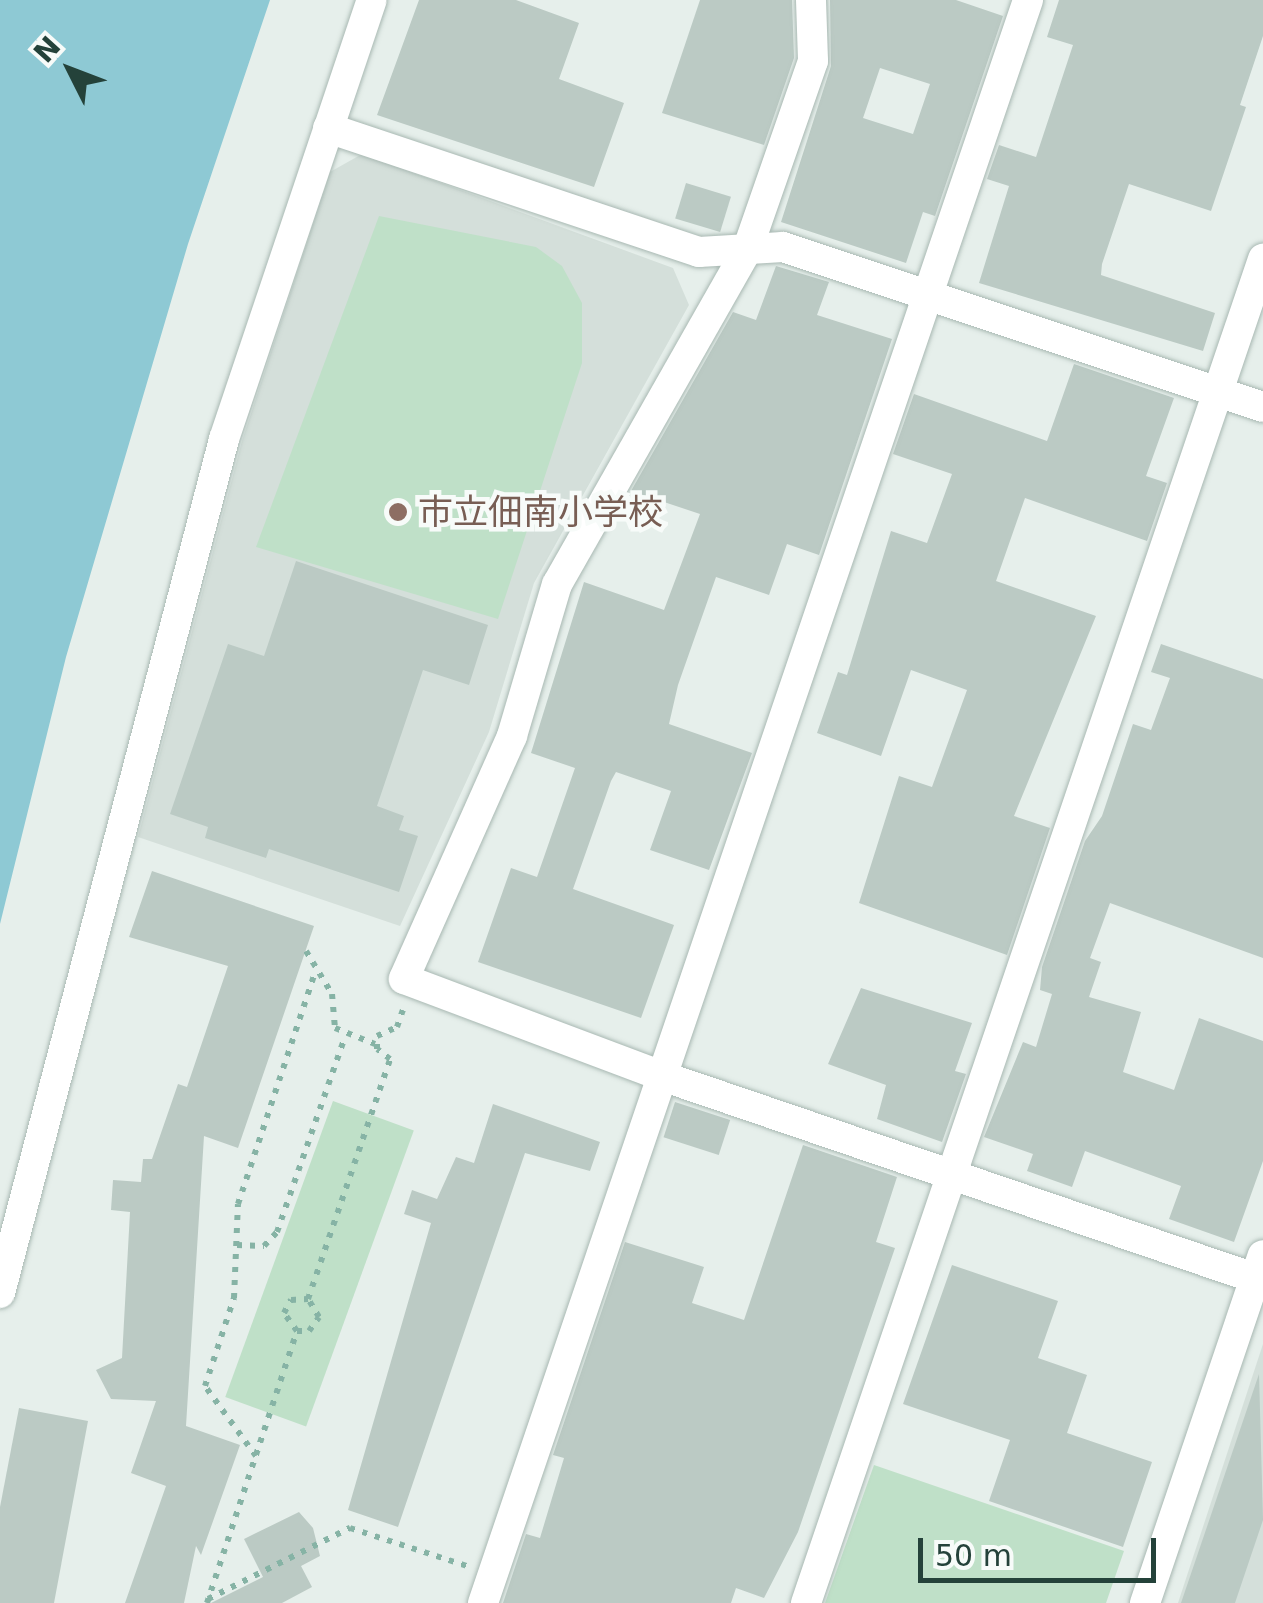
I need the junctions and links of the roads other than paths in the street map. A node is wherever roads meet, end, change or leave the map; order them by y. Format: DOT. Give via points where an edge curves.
graph roads {
  1 [pos="372,0"];
  2 [pos="811,0"];
  3 [pos="1028,0"];
  4 [pos="328,128"];
  5 [pos="746,250"];
  6 [pos="1263,259"];
  7 [pos="930,298"];
  8 [pos="1217,391"];
  9 [pos="1263,407"];
  10 [pos="659,1075"];
  11 [pos="952,1172"];
  12 [pos="1260,1272"];
  13 [pos="0,1293"];
  14 [pos="483,1603"];
  15 [pos="806,1603"];
  16 [pos="1145,1603"];
  1 -- 4 [label="street"];
  2 -- 5 [label="street" via="813,62"];
  3 -- 7 [label="street"];
  4 -- 5 [label="street" via="699,252"];
  4 -- 13 [label="street" via="224,439"];
  5 -- 7 [label="street" via="783,247"];
  5 -- 10 [label="street" via="557,584 512,736 404,994"];
  6 -- 8 [label="street"];
  7 -- 8 [label="street"];
  7 -- 10 [label="street"];
  8 -- 9 [label="street"];
  8 -- 11 [label="street"];
  10 -- 11 [label="street"];
  10 -- 14 [label="street"];
  11 -- 12 [label="street"];
  11 -- 15 [label="street"];
  12 -- 16 [label="street"];
}
